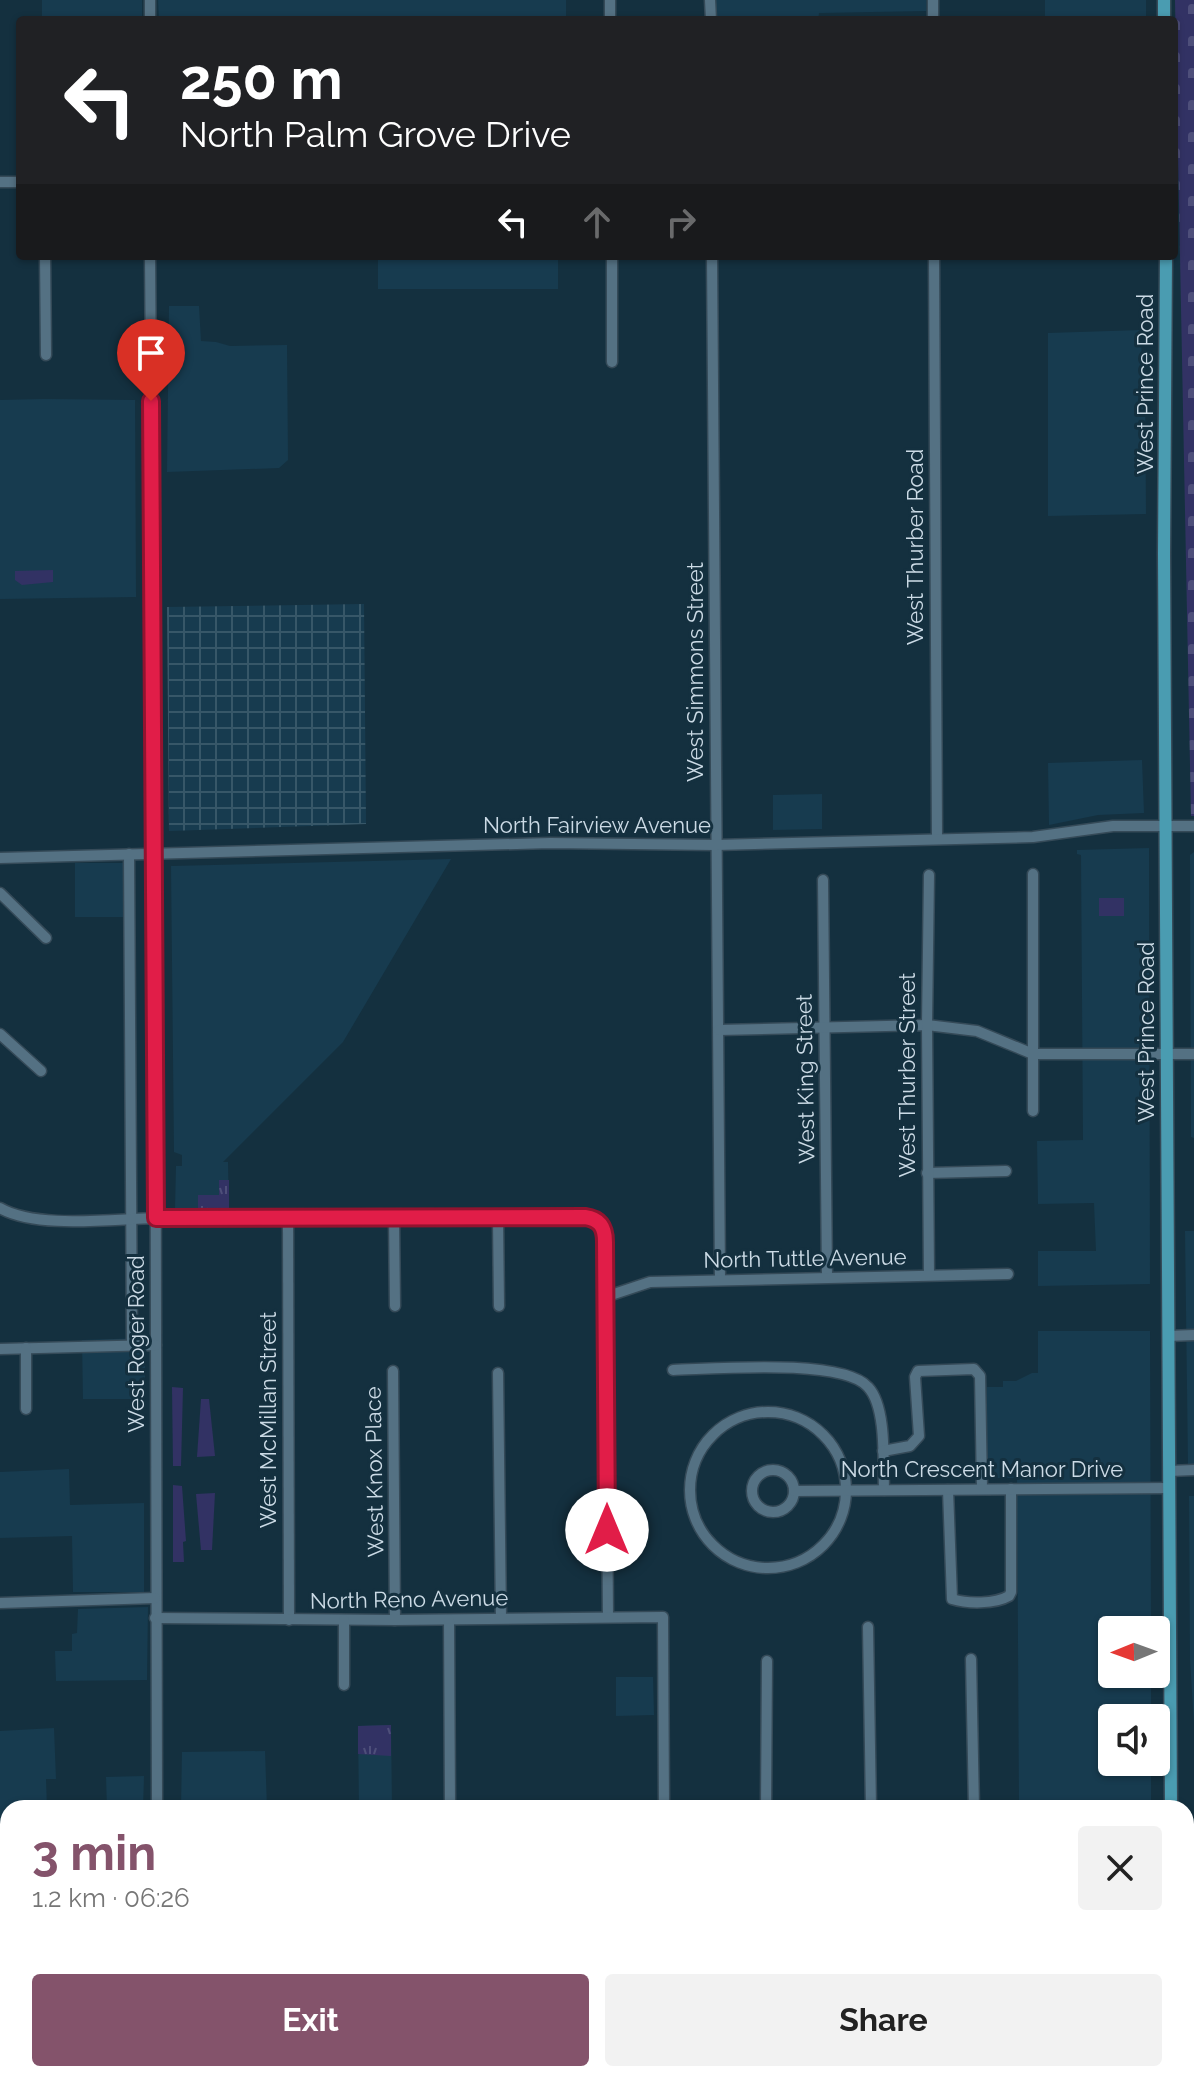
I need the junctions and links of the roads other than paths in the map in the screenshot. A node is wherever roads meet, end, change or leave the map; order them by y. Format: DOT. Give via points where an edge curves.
graph roads {
  1 [pos="45,260"];
  2 [pos="150,260"];
  3 [pos="612,260"];
  4 [pos="712,260"];
  5 [pos="934,260"];
  6 [pos="1166,260"];
  7 [pos="46,355"];
  8 [pos="612,362"];
  9 [pos="1194,826"];
  10 [pos="1166,827"];
  11 [pos="937,838"];
  12 [pos="716,845"];
  13 [pos="155,853"];
  14 [pos="129,854"];
  15 [pos="0,858"];
  16 [pos="1033,874"];
  17 [pos="929,875"];
  18 [pos="823,880"];
  19 [pos="0,893"];
  20 [pos="46,938"];
  21 [pos="927,1025"];
  22 [pos="824,1027"];
  23 [pos="719,1030"];
  24 [pos="0,1034"];
  25 [pos="1033,1054"];
  26 [pos="1194,1054"];
  27 [pos="1166,1055"];
  28 [pos="41,1071"];
  29 [pos="1033,1111"];
  30 [pos="1006,1171"];
  31 [pos="927,1173"];
  32 [pos="0,1208"];
  33 [pos="131,1218"];
  34 [pos="156,1218"];
  35 [pos="394,1218"];
  36 [pos="288,1219"];
  37 [pos="498,1219"];
  38 [pos="1008,1274"];
  39 [pos="929,1275"];
  40 [pos="827,1276"];
  41 [pos="720,1280"];
  42 [pos="605,1297"];
  43 [pos="395,1306"];
  44 [pos="499,1306"];
  45 [pos="1194,1335"];
  46 [pos="1168,1336"];
  47 [pos="132,1345"];
  48 [pos="156,1345"];
  49 [pos="26,1348"];
  50 [pos="0,1349"];
  51 [pos="673,1370"];
  52 [pos="393,1371"];
  53 [pos="498,1373"];
  54 [pos="26,1409"];
  55 [pos="883,1451"];
  56 [pos="1194,1470"];
  57 [pos="1169,1471"];
  58 [pos="1169,1488"];
  59 [pos="982,1489"];
  60 [pos="1011,1489"];
  61 [pos="847,1490"];
  62 [pos="884,1490"];
  63 [pos="948,1490"];
  64 [pos="794,1491"];
  65 [pos="155,1598"];
  66 [pos="0,1603"];
  67 [pos="608,1617"];
  68 [pos="155,1618"];
  69 [pos="501,1618"];
  70 [pos="289,1620"];
  71 [pos="344,1620"];
  72 [pos="395,1620"];
  73 [pos="449,1620"];
  74 [pos="868,1627"];
  75 [pos="971,1659"];
  76 [pos="767,1661"];
  77 [pos="344,1685"];
  78 [pos="157,1800"];
  79 [pos="450,1800"];
  80 [pos="664,1800"];
  81 [pos="766,1800"];
  82 [pos="871,1800"];
  83 [pos="974,1800"];
  84 [pos="1171,1800"];
  1 -- 7 [label="street"];
  2 -- 13 [label="street, West Roger Road"];
  3 -- 8 [label="street"];
  4 -- 12 [label="street, West Simmons Street"];
  5 -- 11 [label="street, West Thurber Road"];
  6 -- 10 [label="main road, West Prince Road"];
  9 -- 10 [label="street, North Fairview Avenue"];
  10 -- 11 [label="street, North Fairview Avenue"];
  10 -- 27 [label="main road, West Prince Road"];
  11 -- 12 [label="street, North Fairview Avenue"];
  12 -- 13 [label="street, North Fairview Avenue" via="550,843"];
  12 -- 23 [label="street, West Simmons Street"];
  13 -- 14 [label="street, North Fairview Avenue"];
  13 -- 34 [label="street, West Roger Road"];
  14 -- 15 [label="street, North Fairview Avenue"];
  14 -- 33 [label="street, West Roger Road"];
  16 -- 25 [label="street"];
  17 -- 21 [label="street, West Thurber Street"];
  18 -- 22 [label="street, West King Street"];
  19 -- 20 [label="street"];
  21 -- 22 [label="street"];
  21 -- 25 [label="street" via="977,1031"];
  21 -- 31 [label="street, West Thurber Street"];
  22 -- 23 [label="street"];
  22 -- 40 [label="street, West King Street"];
  23 -- 41 [label="street, West Simmons Street"];
  24 -- 28 [label="street"];
  25 -- 27 [label="street"];
  25 -- 29 [label="street"];
  26 -- 27 [label="street"];
  27 -- 46 [label="main road, West Prince Road"];
  30 -- 31 [label="street"];
  31 -- 39 [label="street, West Thurber Street"];
  32 -- 33 [label="street" via="40,1221"];
  33 -- 34 [label="street"];
  33 -- 47 [label="street, West Roger Road"];
  34 -- 36 [label="street"];
  34 -- 48 [label="street, West Roger Road"];
  35 -- 36 [label="street"];
  35 -- 37 [label="street"];
  35 -- 43 [label="street"];
  36 -- 70 [label="street, West McMillan Street"];
  37 -- 42 [label="street" via="602,1220"];
  37 -- 44 [label="street"];
  38 -- 39 [label="street, North Tuttle Avenue"];
  39 -- 40 [label="street, North Tuttle Avenue"];
  40 -- 41 [label="street, North Tuttle Avenue"];
  41 -- 42 [label="street, North Tuttle Avenue" via="650,1282"];
  42 -- 67 [label="street"];
  45 -- 46 [label="street"];
  46 -- 57 [label="main road, West Prince Road"];
  47 -- 48 [label="street"];
  47 -- 49 [label="street"];
  48 -- 65 [label="street, West Roger Road"];
  49 -- 50 [label="street"];
  49 -- 54 [label="street"];
  51 -- 55 [label="street" via="844,1372 868,1387 880,1411"];
  52 -- 72 [label="street, West Knox Place"];
  53 -- 69 [label="street"];
  55 -- 59 [label="street" via="910,1446 919,1436 918,1371 974,1369 980,1376"];
  55 -- 62 [label="street"];
  56 -- 57 [label="street"];
  57 -- 58 [label="main road, West Prince Road"];
  58 -- 60 [label="street, North Crescent Manor Drive"];
  58 -- 84 [label="main road, West Prince Road"];
  59 -- 60 [label="street, North Crescent Manor Drive"];
  59 -- 63 [label="street, North Crescent Manor Drive"];
  60 -- 63 [label="street" via="1011,1592 1002,1600 982,1601 952,1599"];
  61 -- 61 [label="street" via="833,1444 816,1427 784,1413 759,1413 716,1432 701,1449 690,1497 697,1523 716,1549 747,1566 769,1569 805,1559 823,1546 837,1528"];
  61 -- 62 [label="street, North Crescent Manor Drive"];
  61 -- 64 [label="street, North Crescent Manor Drive"];
  62 -- 63 [label="street, North Crescent Manor Drive"];
  64 -- 64 [label="street" via="787,1507 769,1513 754,1503 751,1490 760,1474 773,1470 790,1478"];
  65 -- 66 [label="street"];
  65 -- 68 [label="street, West Roger Road"];
  67 -- 69 [label="street, North Reno Avenue"];
  67 -- 80 [label="street, North Reno Avenue" via="663,1617"];
  68 -- 70 [label="street, North Reno Avenue"];
  68 -- 78 [label="street, West Roger Road"];
  69 -- 73 [label="street, North Reno Avenue"];
  70 -- 71 [label="street, North Reno Avenue"];
  71 -- 72 [label="street, North Reno Avenue"];
  71 -- 77 [label="street"];
  72 -- 73 [label="street, North Reno Avenue"];
  73 -- 79 [label="street"];
  74 -- 82 [label="street"];
  75 -- 83 [label="street"];
  76 -- 81 [label="street"];
}
